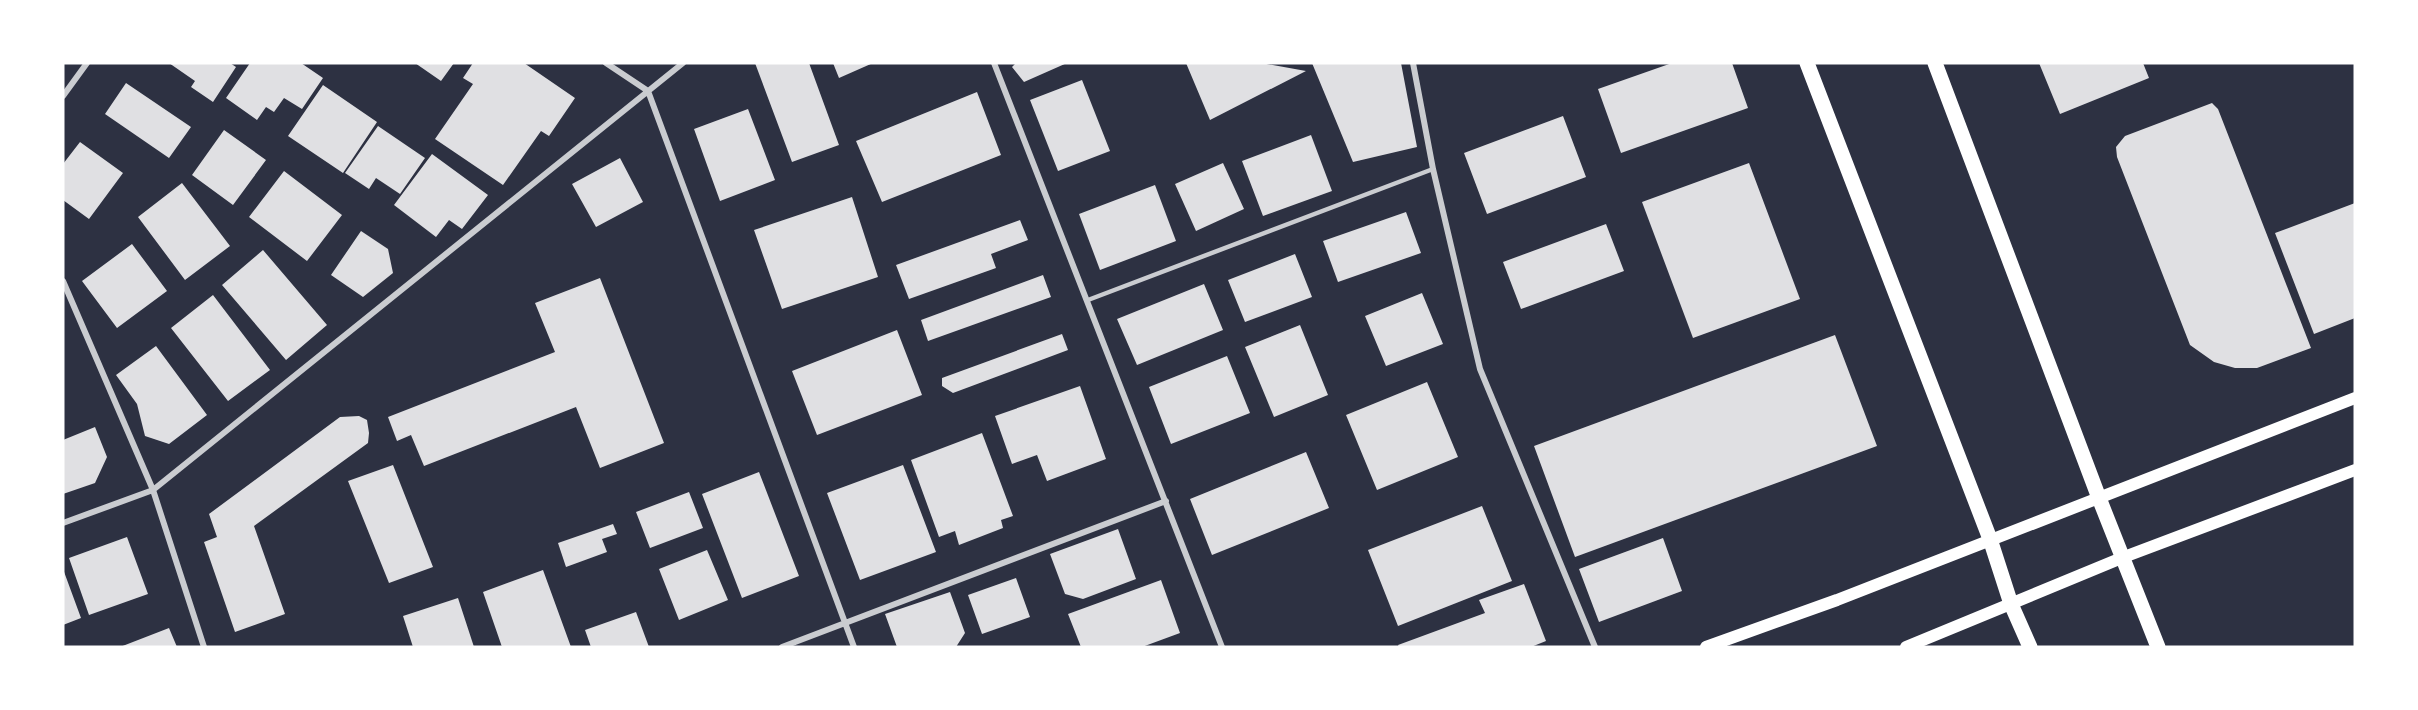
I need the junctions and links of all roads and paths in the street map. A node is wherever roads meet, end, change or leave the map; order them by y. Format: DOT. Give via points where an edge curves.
graph roads {
  1 [pos="87,63"];
  2 [pos="606,63"];
  3 [pos="683,63"];
  4 [pos="994,63"];
  5 [pos="1413,63"];
  6 [pos="1807,63"];
  7 [pos="1935,63"];
  8 [pos="648,91"];
  9 [pos="63,96"];
  10 [pos="1433,169"];
  11 [pos="63,281"];
  12 [pos="1088,300"];
  13 [pos="2355,398"];
  14 [pos="2355,470"];
  15 [pos="153,490"];
  16 [pos="2099,498"];
  17 [pos="1166,501"];
  18 [pos="63,523"];
  19 [pos="1990,539"];
  20 [pos="2124,557"];
  21 [pos="2011,604"];
  22 [pos="845,623"];
  23 [pos="204,647"];
  24 [pos="782,647"];
  25 [pos="854,647"];
  26 [pos="1222,647"];
  27 [pos="1595,647"];
  28 [pos="1706,647"];
  29 [pos="1906,647"];
  30 [pos="2030,647"];
  31 [pos="2158,647"];
  1 -- 9 [label="street"];
  2 -- 8 [label="street"];
  3 -- 8 [label="street"];
  4 -- 12 [label="street"];
  5 -- 10 [label="street"];
  6 -- 19 [label="main road"];
  7 -- 16 [label="main road"];
  8 -- 15 [label="street"];
  8 -- 22 [label="street"];
  10 -- 12 [label="lane"];
  10 -- 27 [label="street" via="1480,369"];
  11 -- 15 [label="street"];
  12 -- 17 [label="street"];
  13 -- 16 [label="main road"];
  14 -- 20 [label="main road"];
  15 -- 18 [label="street"];
  15 -- 23 [label="street"];
  16 -- 19 [label="main road"];
  16 -- 20 [label="main road"];
  17 -- 22 [label="street"];
  17 -- 26 [label="street"];
  19 -- 21 [label="main road"];
  19 -- 28 [label="main road"];
  20 -- 21 [label="main road"];
  20 -- 31 [label="main road"];
  21 -- 29 [label="main road"];
  21 -- 30 [label="main road"];
  22 -- 24 [label="street"];
  22 -- 25 [label="street"];
}
